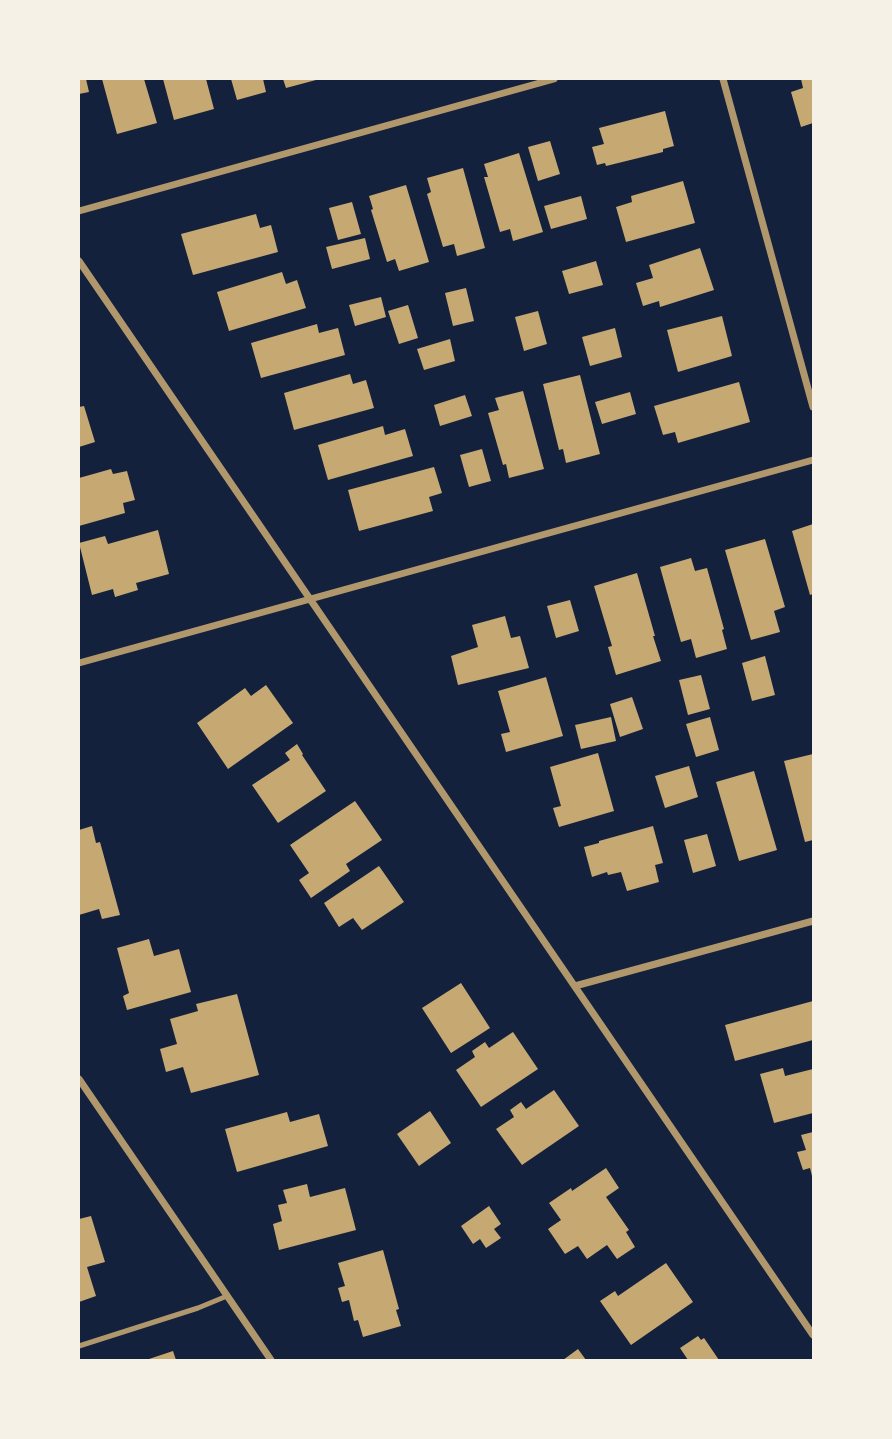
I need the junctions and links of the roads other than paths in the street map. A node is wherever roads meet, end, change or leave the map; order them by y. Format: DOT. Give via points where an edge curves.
graph roads {
  1 [pos="554,79"];
  2 [pos="723,79"];
  3 [pos="79,211"];
  4 [pos="79,261"];
  5 [pos="813,407"];
  6 [pos="813,460"];
  7 [pos="310,599"];
  8 [pos="79,663"];
  9 [pos="813,921"];
  10 [pos="575,986"];
  11 [pos="79,1079"];
  12 [pos="227,1296"];
  13 [pos="813,1335"];
  14 [pos="79,1346"];
  15 [pos="271,1360"];
  1 -- 3 [label="street"];
  2 -- 5 [label="street"];
  4 -- 7 [label="street"];
  6 -- 7 [label="street"];
  7 -- 8 [label="street"];
  7 -- 10 [label="street"];
  9 -- 10 [label="street"];
  10 -- 13 [label="street"];
  11 -- 12 [label="street"];
  12 -- 14 [label="lane"];
  12 -- 15 [label="street"];
}
